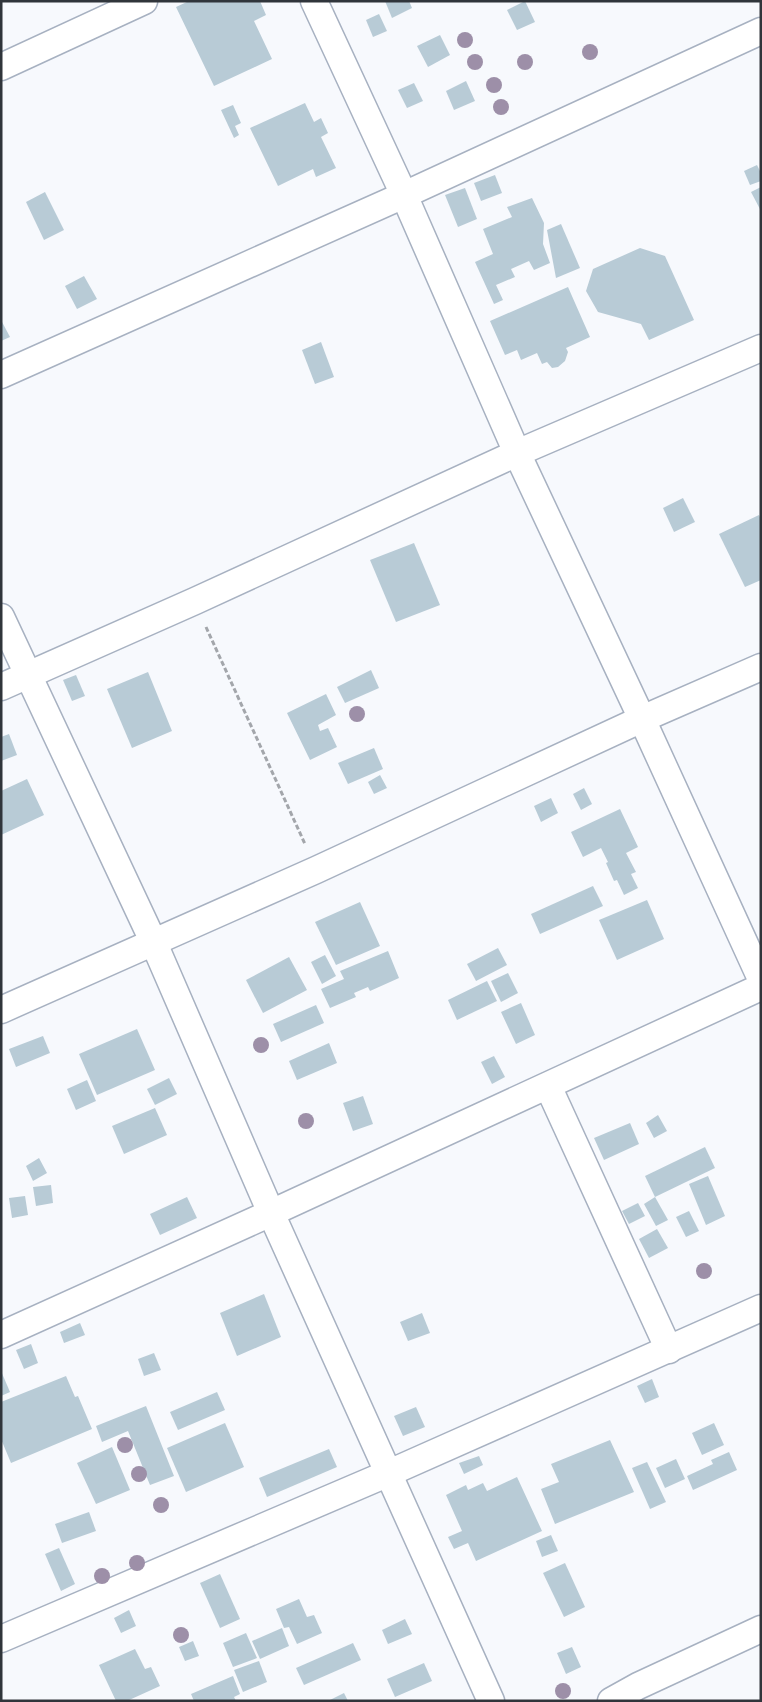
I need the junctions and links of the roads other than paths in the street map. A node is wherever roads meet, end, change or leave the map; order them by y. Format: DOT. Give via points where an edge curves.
graph roads {
  1 [pos="144,1"];
  2 [pos="314,1"];
  3 [pos="761,30"];
  4 [pos="1,67"];
  5 [pos="404,195"];
  6 [pos="761,348"];
  7 [pos="1,375"];
  8 [pos="517,453"];
  9 [pos="1,617"];
  10 [pos="761,667"];
  11 [pos="28,675"];
  12 [pos="1,687"];
  13 [pos="642,719"];
  14 [pos="153,942"];
  15 [pos="761,979"];
  16 [pos="761,987"];
  17 [pos="1,1010"];
  18 [pos="548,1086"];
  19 [pos="271,1213"];
  20 [pos="761,1308"];
  21 [pos="1,1335"];
  22 [pos="669,1350"];
  23 [pos="388,1473"];
  24 [pos="761,1629"];
  25 [pos="1,1639"];
  26 [pos="491,1701"];
  27 [pos="611,1701"];
  1 -- 4 [label="street"];
  2 -- 5 [label="street"];
  3 -- 5 [label="street"];
  5 -- 7 [label="street"];
  5 -- 8 [label="street"];
  6 -- 8 [label="street"];
  8 -- 11 [label="street"];
  8 -- 13 [label="street"];
  9 -- 11 [label="street"];
  10 -- 13 [label="street"];
  11 -- 12 [label="street"];
  11 -- 14 [label="street"];
  13 -- 14 [label="street"];
  13 -- 15 [label="street"];
  14 -- 17 [label="street"];
  14 -- 19 [label="street"];
  16 -- 18 [label="street"];
  18 -- 19 [label="street"];
  18 -- 22 [label="street"];
  19 -- 21 [label="street"];
  19 -- 23 [label="street"];
  20 -- 22 [label="street"];
  22 -- 23 [label="street"];
  23 -- 25 [label="street"];
  23 -- 26 [label="street"];
  24 -- 27 [label="street"];
}
